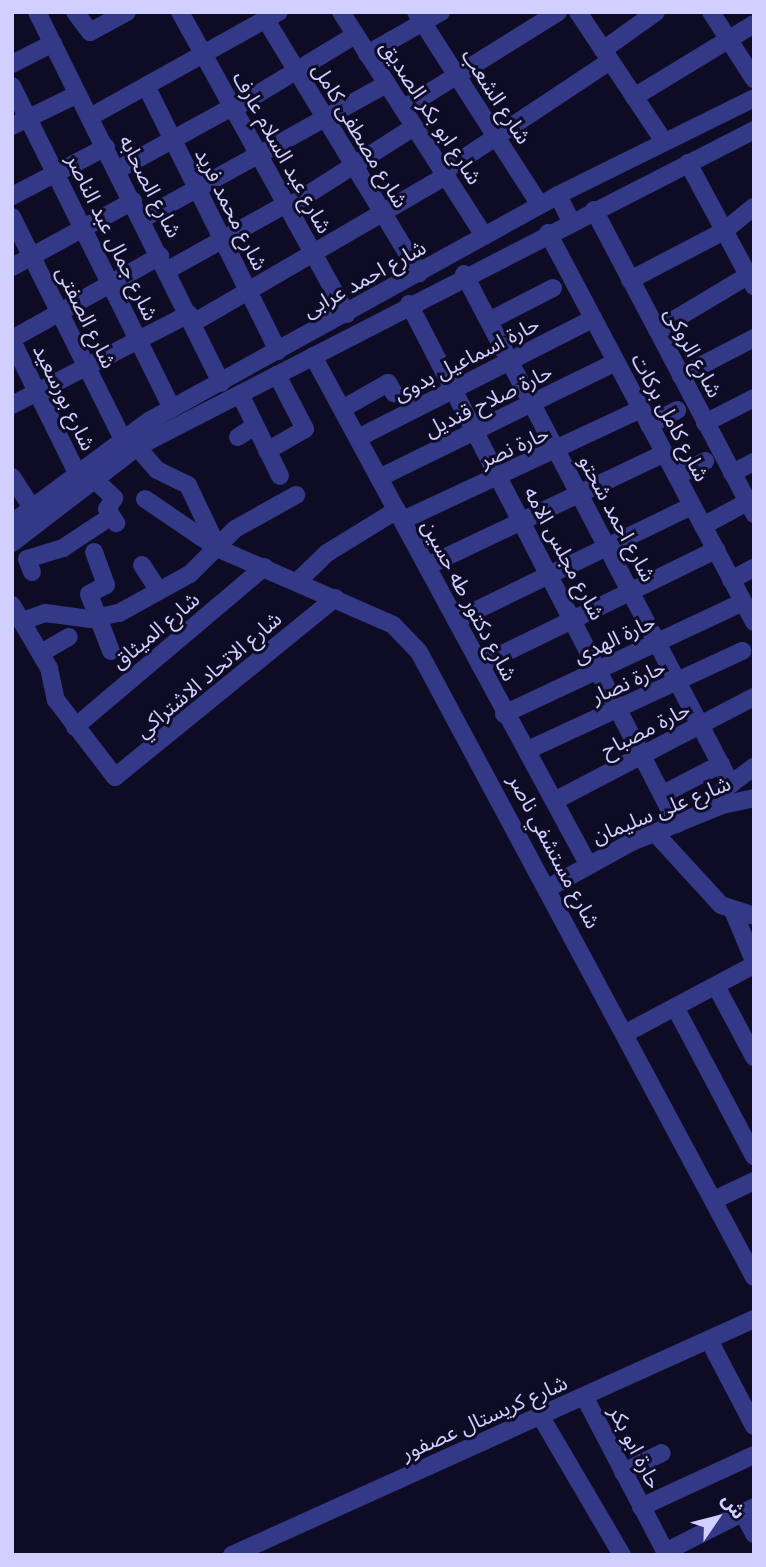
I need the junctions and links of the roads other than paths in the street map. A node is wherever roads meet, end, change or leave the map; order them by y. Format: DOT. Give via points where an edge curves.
graph roads {
  1 [pos="37,12"];
  2 [pos="75,12"];
  3 [pos="127,12"];
  4 [pos="180,12"];
  5 [pos="341,12"];
  6 [pos="441,12"];
  7 [pos="558,12"];
  8 [pos="578,12"];
  9 [pos="656,12"];
  10 [pos="711,12"];
  11 [pos="273,16"];
  12 [pos="420,18"];
  13 [pos="754,24"];
  14 [pos="355,35"];
  15 [pos="729,40"];
  16 [pos="53,43"];
  17 [pos="368,54"];
  18 [pos="203,55"];
  19 [pos="607,55"];
  20 [pos="12,64"];
  21 [pos="295,71"];
  22 [pos="457,77"];
  23 [pos="754,79"];
  24 [pos="387,84"];
  25 [pos="12,86"];
  26 [pos="146,86"];
  27 [pos="78,94"];
  28 [pos="634,97"];
  29 [pos="754,98"];
  30 [pos="233,108"];
  31 [pos="403,109"];
  32 [pos="90,117"];
  33 [pos="322,119"];
  34 [pos="20,122"];
  35 [pos="414,127"];
  36 [pos="754,130"];
  37 [pos="496,136"];
  38 [pos="173,140"];
  39 [pos="663,140"];
  40 [pos="106,148"];
  41 [pos="259,154"];
  42 [pos="688,163"];
  43 [pos="352,166"];
  44 [pos="117,170"];
  45 [pos="56,173"];
  46 [pos="444,174"];
  47 [pos="197,188"];
  48 [pos="558,195"];
  49 [pos="12,196"];
  50 [pos="133,201"];
  51 [pos="540,205"];
  52 [pos="287,206"];
  53 [pos="754,207"];
  54 [pos="594,210"];
  55 [pos="383,216"];
  56 [pos="12,217"];
  57 [pos="142,219"];
  58 [pos="571,222"];
  59 [pos="83,229"];
  60 [pos="724,231"];
  61 [pos="548,233"];
  62 [pos="484,236"];
  63 [pos="222,240"];
  64 [pos="32,256"];
  65 [pos="316,257"];
  66 [pos="164,263"];
  67 [pos="12,267"];
  68 [pos="419,273"];
  69 [pos="464,274"];
  70 [pos="752,278"];
  71 [pos="630,280"];
  72 [pos="110,284"];
  73 [pos="553,288"];
  74 [pos="249,293"];
  75 [pos="409,304"];
  76 [pos="60,312"];
  77 [pos="347,314"];
  78 [pos="191,318"];
  79 [pos="593,319"];
  80 [pos="489,321"];
  81 [pos="657,330"];
  82 [pos="753,339"];
  83 [pos="12,340"];
  84 [pos="138,340"];
  85 [pos="278,352"];
  86 [pos="313,356"];
  87 [pos="511,362"];
  88 [pos="616,362"];
  89 [pos="86,367"];
  90 [pos="277,375"];
  91 [pos="681,376"];
  92 [pos="221,383"];
  93 [pos="454,390"];
  94 [pos="37,392"];
  95 [pos="394,393"];
  96 [pos="240,394"];
  97 [pos="754,398"];
  98 [pos="12,405"];
  99 [pos="533,405"];
  100 [pos="172,409"];
  101 [pos="342,409"];
  102 [pos="677,410"];
  103 [pos="645,417"];
  104 [pos="705,423"];
  105 [pos="255,426"];
  106 [pos="476,432"];
  107 [pos="238,437"];
  108 [pos="358,438"];
  109 [pos="129,443"];
  110 [pos="267,451"];
  111 [pos="558,452"];
  112 [pos="665,453"];
  113 [pos="705,461"];
  114 [pos="754,462"];
  115 [pos="77,473"];
  116 [pos="732,473"];
  117 [pos="279,476"];
  118 [pos="677,476"];
  119 [pos="12,477"];
  120 [pos="500,477"];
  121 [pos="379,478"];
  122 [pos="96,481"];
  123 [pos="296,495"];
  124 [pos="581,497"];
  125 [pos="145,499"];
  126 [pos="692,506"];
  127 [pos="32,508"];
  128 [pos="750,508"];
  129 [pos="400,515"];
  130 [pos="12,523"];
  131 [pos="524,523"];
  132 [pos="703,526"];
  133 [pos="28,533"];
  134 [pos="12,543"];
  135 [pos="218,547"];
  136 [pos="609,550"];
  137 [pos="716,550"];
  138 [pos="40,552"];
  139 [pos="94,552"];
  140 [pos="142,565"];
  141 [pos="427,566"];
  142 [pos="264,567"];
  143 [pos="754,568"];
  144 [pos="32,572"];
  145 [pos="552,576"];
  146 [pos="731,580"];
  147 [pos="297,582"];
  148 [pos="158,590"];
  149 [pos="633,594"];
  150 [pos="335,598"];
  151 [pos="743,602"];
  152 [pos="12,605"];
  153 [pos="96,619"];
  154 [pos="456,620"];
  155 [pos="22,621"];
  156 [pos="575,621"];
  157 [pos="754,622"];
  158 [pos="69,637"];
  159 [pos="658,642"];
  160 [pos="111,651"];
  161 [pos="743,651"];
  162 [pos="41,653"];
  163 [pos="480,665"];
  164 [pos="600,669"];
  165 [pos="680,683"];
  166 [pos="754,697"];
  167 [pos="622,710"];
  168 [pos="504,715"];
  169 [pos="701,726"];
  170 [pos="75,727"];
  171 [pos="530,749"];
  172 [pos="645,754"];
  173 [pos="721,764"];
  174 [pos="754,767"];
  175 [pos="731,784"];
  176 [pos="665,793"];
  177 [pos="754,798"];
  178 [pos="556,800"];
  179 [pos="712,809"];
  180 [pos="677,824"];
  181 [pos="655,833"];
  182 [pos="588,864"];
  183 [pos="550,887"];
  184 [pos="734,913"];
  185 [pos="754,916"];
  186 [pos="754,963"];
  187 [pos="716,986"];
  188 [pos="676,1007"];
  189 [pos="626,1033"];
  190 [pos="754,1057"];
  191 [pos="754,1156"];
  192 [pos="754,1181"];
  193 [pos="714,1200"];
  194 [pos="754,1277"];
  195 [pos="754,1319"];
  196 [pos="709,1340"];
  197 [pos="584,1398"];
  198 [pos="541,1417"];
  199 [pos="754,1426"];
  200 [pos="662,1453"];
  201 [pos="754,1455"];
  202 [pos="623,1472"];
  203 [pos="641,1507"];
  204 [pos="749,1510"];
  205 [pos="754,1534"];
  206 [pos="666,1553"];
  207 [pos="232,1555"];
  208 [pos="622,1555"];
  1 -- 16 [label="street, شارع الصحابه"];
  2 -- 3 [label="street" via="90,32"];
  4 -- 18 [label="street, شارع عبد السلام عارف"];
  5 -- 14 [label="street, شارع ابو بكر الصديق"];
  6 -- 12 [label="street"];
  7 -- 22 [label="street"];
  8 -- 19 [label="street"];
  9 -- 19 [label="street"];
  10 -- 15 [label="street"];
  11 -- 18 [label="street"];
  11 -- 21 [label="street, شارع مصطفى كامل"];
  12 -- 17 [label="street"];
  12 -- 22 [label="street, شارع الشعب"];
  13 -- 15 [label="street"];
  14 -- 17 [label="street, شارع ابو بكر الصديق"];
  14 -- 21 [label="street"];
  15 -- 23 [label="street"];
  15 -- 28 [label="street"];
  16 -- 20 [label="street"];
  16 -- 27 [label="street, شارع الصحابه"];
  17 -- 24 [label="street, شارع ابو بكر الصديق"];
  18 -- 26 [label="street"];
  18 -- 30 [label="street, شارع عبد السلام عارف"];
  19 -- 28 [label="street"];
  19 -- 37 [label="street"];
  21 -- 30 [label="street"];
  21 -- 33 [label="street, شارع مصطفى كامل"];
  22 -- 31 [label="street"];
  22 -- 37 [label="street, شارع الشعب"];
  24 -- 31 [label="street, شارع ابو بكر الصديق"];
  24 -- 33 [label="street"];
  25 -- 34 [label="street, شارع جمال عبد الناصر"];
  26 -- 32 [label="street"];
  26 -- 38 [label="street, شارع محمد فريد"];
  27 -- 32 [label="street, شارع الصحابه"];
  27 -- 34 [label="street"];
  28 -- 39 [label="street"];
  29 -- 39 [label="street, شارع احمد عرابى"];
  30 -- 38 [label="street"];
  30 -- 41 [label="street, شارع عبد السلام عارف"];
  31 -- 35 [label="street, شارع ابو بكر الصديق"];
  32 -- 40 [label="street, شارع الصحابه"];
  33 -- 41 [label="street"];
  33 -- 43 [label="street, شارع مصطفى كامل"];
  34 -- 45 [label="street, شارع جمال عبد الناصر"];
  35 -- 43 [label="street"];
  35 -- 46 [label="street, شارع ابو بكر الصديق"];
  36 -- 42 [label="street, شارع احمد عرابى"];
  37 -- 46 [label="street"];
  37 -- 51 [label="street, شارع الشعب"];
  38 -- 44 [label="street"];
  38 -- 47 [label="street, شارع محمد فريد"];
  39 -- 48 [label="street, شارع احمد عرابى"];
  40 -- 44 [label="street, شارع الصحابه"];
  40 -- 45 [label="street"];
  41 -- 47 [label="street"];
  41 -- 52 [label="street, شارع عبد السلام عارف"];
  42 -- 54 [label="street, شارع احمد عرابى"];
  42 -- 60 [label="street"];
  43 -- 52 [label="street"];
  43 -- 55 [label="street, شارع مصطفى كامل"];
  44 -- 50 [label="street, شارع الصحابه"];
  45 -- 49 [label="street"];
  45 -- 59 [label="street, شارع جمال عبد الناصر"];
  46 -- 55 [label="street"];
  46 -- 62 [label="street, شارع ابو بكر الصديق"];
  47 -- 57 [label="street"];
  47 -- 63 [label="street, شارع محمد فريد"];
  48 -- 51 [label="street, شارع احمد عرابى"];
  48 -- 58 [label="street"];
  50 -- 57 [label="street, شارع الصحابه"];
  50 -- 59 [label="street"];
  51 -- 62 [label="street, شارع احمد عرابى"];
  52 -- 63 [label="street"];
  52 -- 65 [label="street, شارع عبد السلام عارف"];
  53 -- 60 [label="street"];
  54 -- 58 [label="street, شارع احمد عرابى"];
  54 -- 71 [label="street, شارع الروكى"];
  55 -- 65 [label="street"];
  55 -- 68 [label="street, شارع مصطفى كامل"];
  56 -- 64 [label="street, شارع الصفتى"];
  57 -- 66 [label="street, شارع الصحابه"];
  58 -- 61 [label="street, شارع احمد عرابى"];
  59 -- 64 [label="street"];
  59 -- 72 [label="street, شارع جمال عبد الناصر"];
  60 -- 70 [label="street"];
  60 -- 71 [label="street"];
  61 -- 69 [label="street, شارع احمد عرابى"];
  61 -- 79 [label="street, شارع كامل بركات"];
  62 -- 68 [label="street, شارع احمد عرابى"];
  63 -- 66 [label="street"];
  63 -- 74 [label="street, شارع محمد فريد"];
  64 -- 67 [label="street"];
  64 -- 76 [label="street, شارع الصفتى"];
  65 -- 74 [label="street"];
  65 -- 77 [label="street, شارع عبد السلام عارف"];
  66 -- 72 [label="street"];
  66 -- 78 [label="street, شارع الصحابه"];
  68 -- 77 [label="street, شارع احمد عرابى"];
  69 -- 75 [label="street, شارع احمد عرابى"];
  69 -- 80 [label="street, شارع احمد شحتو"];
  70 -- 81 [label="street"];
  71 -- 81 [label="street, شارع الروكى"];
  72 -- 76 [label="street"];
  72 -- 84 [label="street, شارع جمال عبد الناصر"];
  73 -- 80 [label="street"];
  74 -- 78 [label="street"];
  74 -- 85 [label="street, شارع محمد فريد"];
  75 -- 86 [label="street, شارع احمد عرابى"];
  75 -- 93 [label="street, شارع مجلس الامه"];
  76 -- 83 [label="street"];
  76 -- 89 [label="street, شارع الصفتى"];
  77 -- 85 [label="street, شارع احمد عرابى"];
  78 -- 84 [label="street"];
  78 -- 92 [label="street, شارع الصحابه"];
  79 -- 87 [label="street, حارة اسماعيل بدوى"];
  79 -- 88 [label="street, شارع كامل بركات"];
  80 -- 87 [label="street, شارع احمد شحتو"];
  81 -- 91 [label="street, شارع الروكى"];
  82 -- 91 [label="street"];
  83 -- 94 [label="street, شارع بورسعيد"];
  84 -- 89 [label="street"];
  84 -- 100 [label="street, شارع جمال عبد الناصر"];
  85 -- 92 [label="street, شارع احمد عرابى"];
  86 -- 90 [label="street, شارع احمد عرابى"];
  86 -- 101 [label="street, شارع دكتور طه حسين"];
  87 -- 93 [label="street, حارة اسماعيل بدوى"];
  87 -- 99 [label="street, شارع احمد شحتو"];
  88 -- 99 [label="street, حارة صلاح قنديل"];
  88 -- 103 [label="street, شارع كامل بركات"];
  89 -- 94 [label="street"];
  89 -- 109 [label="street, شارع الصفتى"];
  90 -- 96 [label="street, شارع احمد عرابى"];
  90 -- 110 [label="street" via="305,430"];
  91 -- 104 [label="street, شارع الروكى"];
  92 -- 100 [label="street, شارع احمد عرابى"];
  93 -- 106 [label="street, شارع مجلس الامه"];
  93 -- 108 [label="street, حارة اسماعيل بدوى"];
  94 -- 98 [label="street"];
  94 -- 115 [label="street, شارع بورسعيد"];
  95 -- 101 [label="street" via="388,383"];
  96 -- 105 [label="street"];
  96 -- 109 [label="street, شارع احمد عرابى"];
  97 -- 104 [label="street"];
  99 -- 106 [label="street, حارة صلاح قنديل"];
  99 -- 111 [label="street, شارع احمد شحتو"];
  100 -- 109 [label="street, شارع احمد عرابى"];
  101 -- 108 [label="street, شارع دكتور طه حسين"];
  102 -- 103 [label="street, حارة نصر"];
  103 -- 111 [label="street, حارة نصر"];
  103 -- 112 [label="street, شارع كامل بركات"];
  104 -- 116 [label="street, شارع الروكى"];
  105 -- 107 [label="street"];
  105 -- 110 [label="street"];
  106 -- 120 [label="street, شارع مجلس الامه"];
  106 -- 121 [label="street, حارة صلاح قنديل"];
  108 -- 121 [label="street, شارع دكتور طه حسين"];
  109 -- 115 [label="street, شارع احمد عرابى"];
  109 -- 122 [label="street, شارع احمد عرابى"];
  109 -- 135 [label="street, شارع الصفتى" via="157,470 184,481 206,532"];
  110 -- 117 [label="street"];
  111 -- 120 [label="street, حارة نصر"];
  111 -- 124 [label="street, شارع احمد شحتو"];
  112 -- 118 [label="street, شارع كامل بركات"];
  112 -- 124 [label="street"];
  113 -- 118 [label="street"];
  114 -- 116 [label="street"];
  115 -- 127 [label="street, شارع احمد عرابى"];
  116 -- 128 [label="street, شارع الروكى"];
  118 -- 126 [label="street, شارع كامل بركات"];
  119 -- 127 [label="street"];
  120 -- 129 [label="street, حارة نصر"];
  120 -- 131 [label="street, شارع مجلس الامه"];
  121 -- 129 [label="street, شارع دكتور طه حسين"];
  122 -- 133 [label="street, شارع احمد عرابى"];
  122 -- 138 [label="street" via="114,498 107,509 110,522 63,548"];
  123 -- 135 [label="street"];
  124 -- 131 [label="street"];
  124 -- 136 [label="street, شارع احمد شحتو"];
  125 -- 135 [label="street, شارع مستشفي ناصر"];
  126 -- 132 [label="street, شارع كامل بركات"];
  126 -- 136 [label="street"];
  127 -- 130 [label="street, شارع احمد عرابى"];
  128 -- 132 [label="street"];
  129 -- 141 [label="street, شارع دكتور طه حسين"];
  129 -- 147 [label="street, حارة نصر" via="327,553"];
  131 -- 141 [label="street"];
  131 -- 145 [label="street, شارع مجلس الامه"];
  132 -- 137 [label="street, شارع كامل بركات"];
  133 -- 134 [label="street, شارع احمد عرابى"];
  133 -- 138 [label="street"];
  135 -- 142 [label="street, شارع مستشفي ناصر"];
  135 -- 148 [label="street" via="190,574"];
  136 -- 145 [label="street"];
  136 -- 149 [label="street, شارع احمد شحتو"];
  137 -- 146 [label="street, شارع كامل بركات"];
  137 -- 149 [label="street"];
  138 -- 144 [label="street" via="26,561"];
  139 -- 153 [label="street" via="106,584 89,593"];
  140 -- 148 [label="street"];
  141 -- 154 [label="street, شارع دكتور طه حسين"];
  142 -- 147 [label="street, شارع مستشفي ناصر"];
  142 -- 170 [label="street, شارع الميثاق"];
  143 -- 146 [label="street"];
  145 -- 154 [label="street"];
  145 -- 156 [label="street, شارع مجلس الامه"];
  146 -- 151 [label="street, شارع كامل بركات"];
  147 -- 150 [label="street, شارع مستشفي ناصر"];
  148 -- 153 [label="street"];
  149 -- 156 [label="street"];
  149 -- 159 [label="street, شارع احمد شحتو"];
  150 -- 170 [label="street, شارع الاتحاد الاشتراكي" via="123,775 107,773"];
  150 -- 183 [label="street, شارع مستشفي ناصر" via="393,625 419,652"];
  151 -- 157 [label="street, شارع كامل بركات"];
  151 -- 159 [label="street, حارة الهدى"];
  152 -- 155 [label="street"];
  153 -- 155 [label="street" via="53,612"];
  153 -- 160 [label="street"];
  154 -- 163 [label="street, شارع دكتور طه حسين"];
  155 -- 162 [label="street"];
  156 -- 163 [label="street"];
  156 -- 164 [label="street, شارع مجلس الامه"];
  158 -- 162 [label="street"];
  159 -- 164 [label="street, حارة الهدى"];
  159 -- 165 [label="street, شارع احمد شحتو"];
  161 -- 165 [label="street, حارة نصار"];
  162 -- 170 [label="street" via="56,699"];
  163 -- 168 [label="street, شارع دكتور طه حسين"];
  164 -- 167 [label="street, شارع مجلس الامه"];
  164 -- 168 [label="street, حارة الهدى"];
  165 -- 167 [label="street, حارة نصار"];
  165 -- 169 [label="street, شارع احمد شحتو"];
  166 -- 169 [label="street, حارة مصباح"];
  167 -- 171 [label="street, حارة نصار"];
  167 -- 172 [label="street, شارع مجلس الامه"];
  168 -- 171 [label="street, شارع دكتور طه حسين"];
  169 -- 172 [label="street, حارة مصباح"];
  169 -- 173 [label="street, شارع احمد شحتو"];
  171 -- 178 [label="street, شارع دكتور طه حسين"];
  172 -- 176 [label="street, شارع مجلس الامه"];
  172 -- 178 [label="street, حارة مصباح"];
  173 -- 175 [label="street, شارع احمد شحتو"];
  173 -- 176 [label="street"];
  174 -- 175 [label="street"];
  175 -- 179 [label="street"];
  176 -- 180 [label="street, شارع مجلس الامه"];
  177 -- 179 [label="street, شارع على سليمان"];
  178 -- 182 [label="street, شارع دكتور طه حسين"];
  179 -- 180 [label="street, شارع على سليمان"];
  180 -- 181 [label="street, شارع على سليمان"];
  181 -- 182 [label="street, شارع على سليمان"];
  181 -- 184 [label="street"];
  182 -- 183 [label="street, شارع على سليمان"];
  183 -- 189 [label="street, شارع مستشفي ناصر"];
  184 -- 185 [label="street"];
  184 -- 186 [label="street"];
  186 -- 187 [label="street"];
  187 -- 188 [label="street"];
  187 -- 190 [label="street"];
  188 -- 189 [label="street"];
  188 -- 191 [label="street"];
  189 -- 193 [label="street, شارع مستشفي ناصر"];
  192 -- 193 [label="street"];
  193 -- 194 [label="street, شارع مستشفي ناصر"];
  195 -- 196 [label="street, شارع كريستال عصفور"];
  196 -- 197 [label="street, شارع كريستال عصفور"];
  196 -- 199 [label="street"];
  197 -- 198 [label="street, شارع كريستال عصفور"];
  197 -- 202 [label="street, حارة ابو بكر"];
  198 -- 207 [label="street, شارع كريستال عصفور"];
  198 -- 208 [label="street"];
  200 -- 202 [label="street"];
  201 -- 203 [label="street"];
  202 -- 203 [label="street, حارة ابو بكر"];
  203 -- 206 [label="street, حارة ابو بكر"];
  204 -- 205 [label="street"];
  204 -- 206 [label="street"];
}
